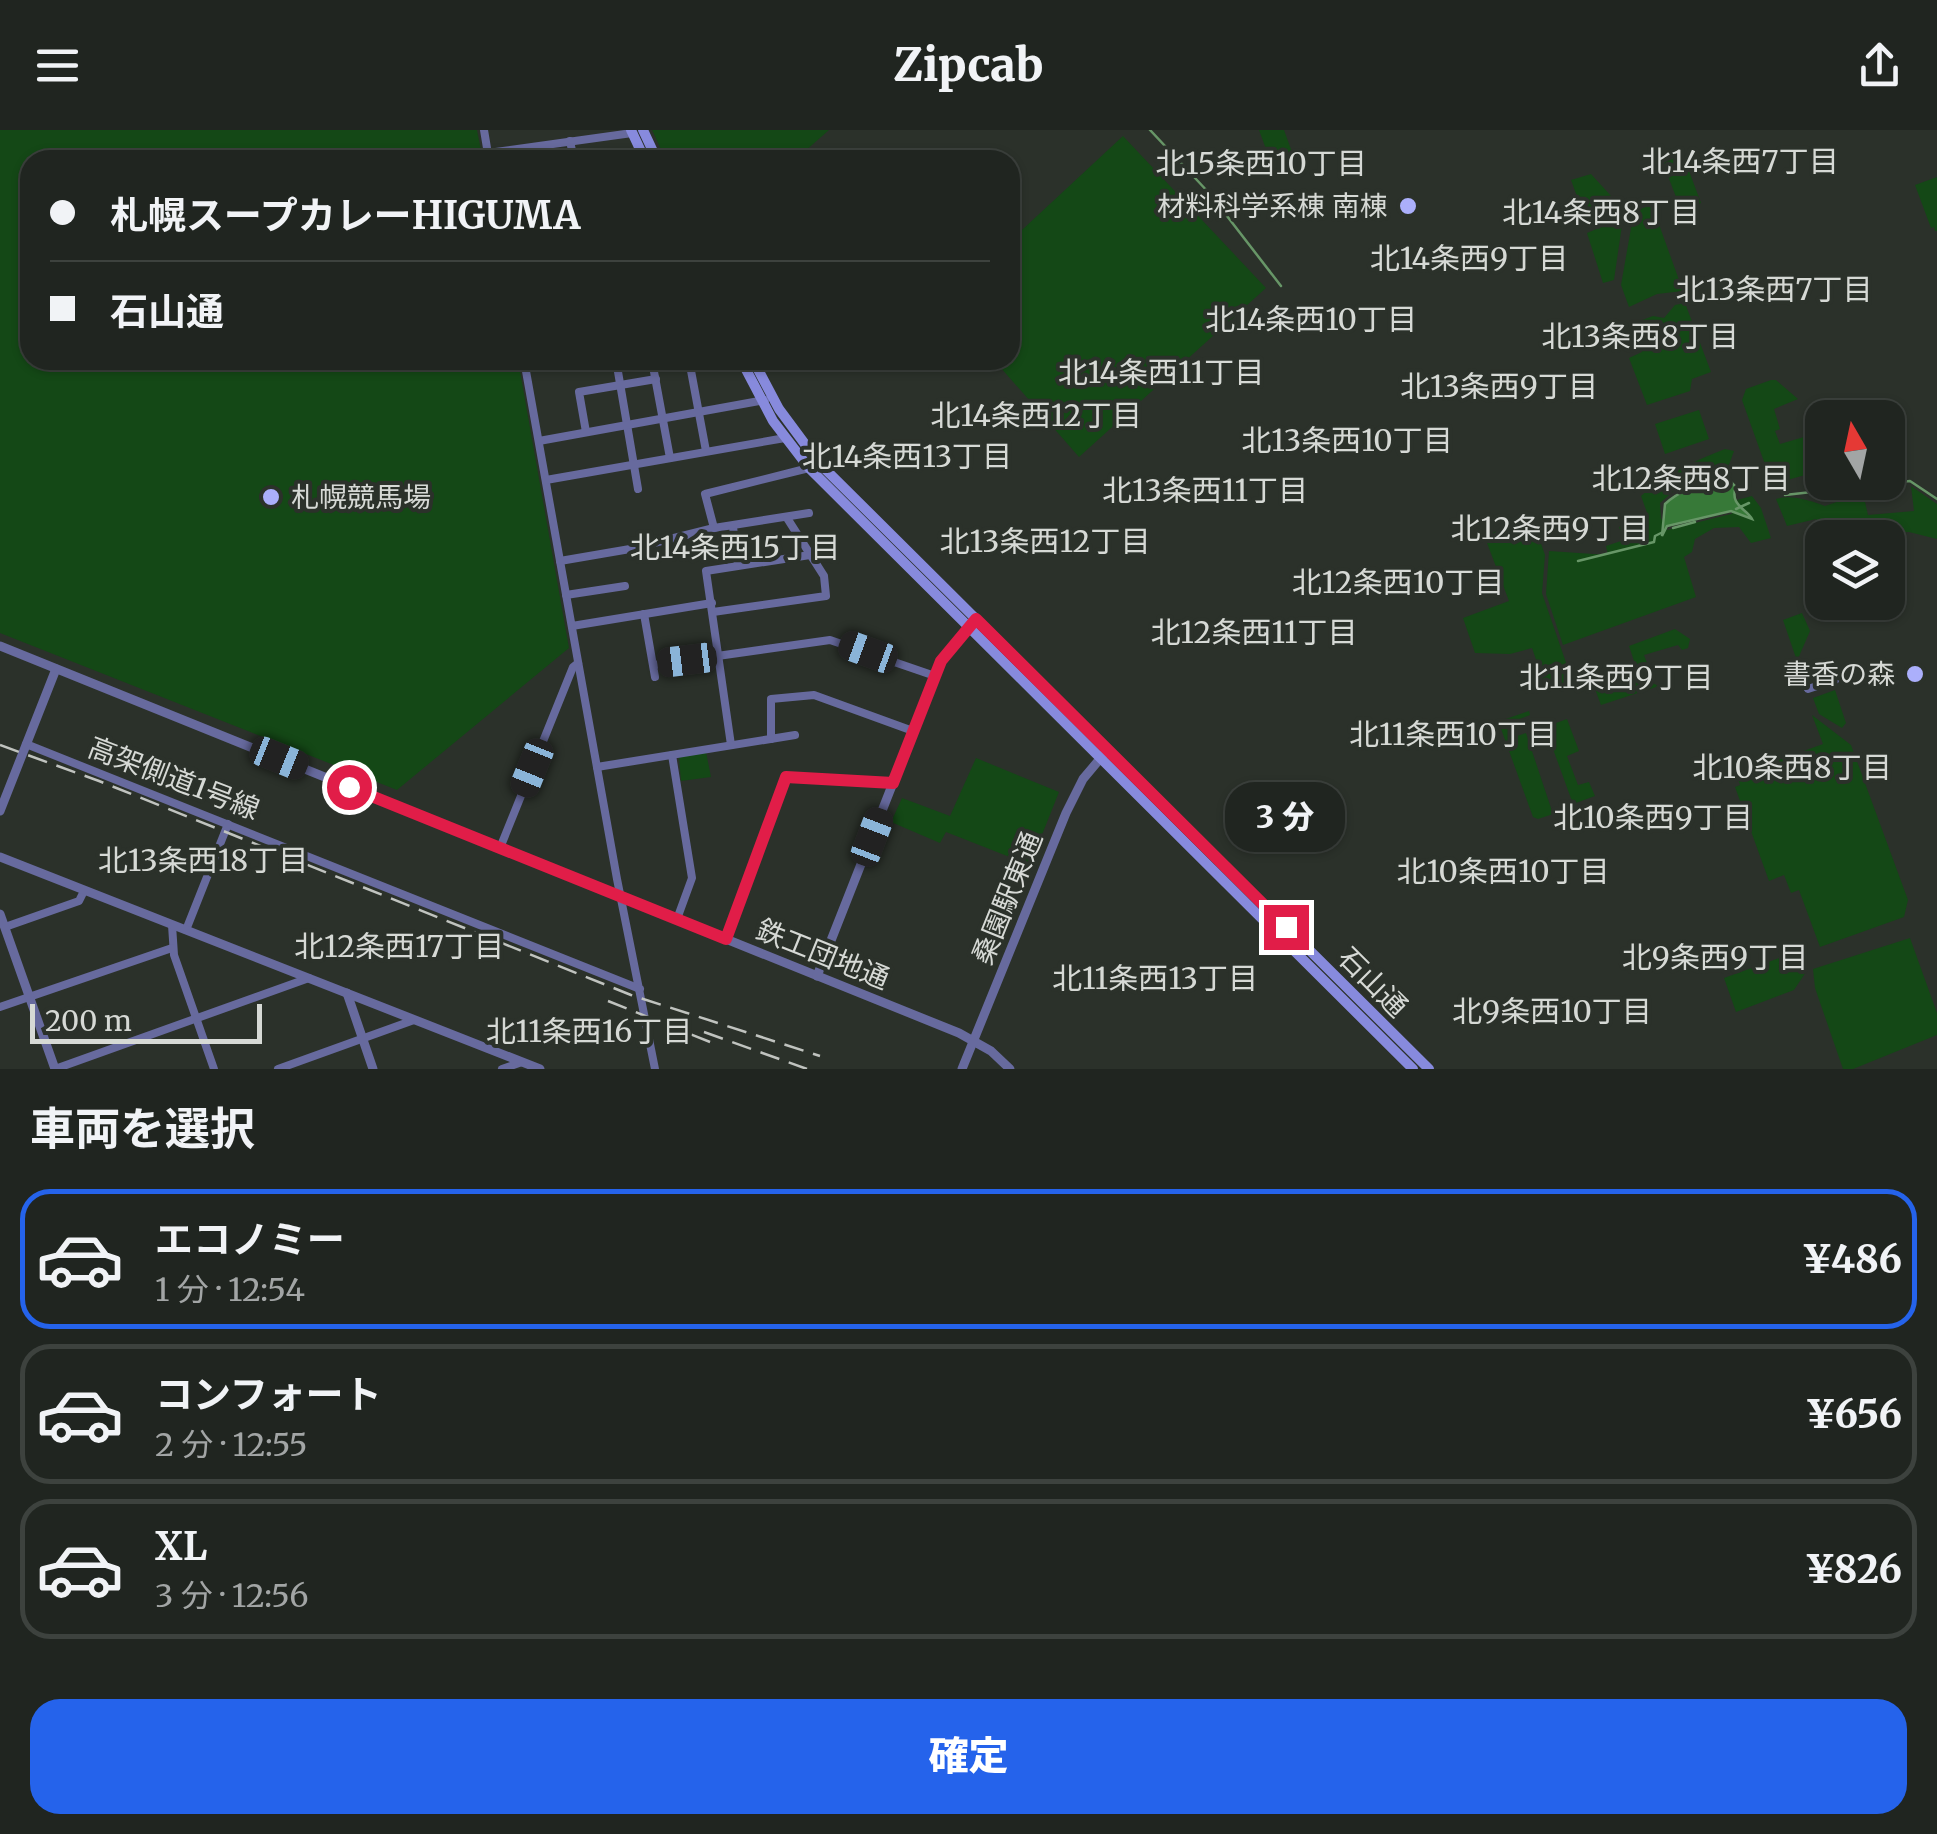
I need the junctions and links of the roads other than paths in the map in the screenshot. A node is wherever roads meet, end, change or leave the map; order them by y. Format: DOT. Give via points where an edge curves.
graph roads {
  1 [pos="635,131"];
  2 [pos="590,134"];
  3 [pos="570,141"];
  4 [pos="521,150"];
  5 [pos="572,150"];
  6 [pos="526,370"];
  7 [pos="618,370"];
  8 [pos="654,370"];
  9 [pos="691,370"];
  10 [pos="747,370"];
  11 [pos="756,370"];
  12 [pos="656,378"];
  13 [pos="621,384"];
  14 [pos="766,400"];
  15 [pos="699,413"];
  16 [pos="664,419"];
  17 [pos="628,425"];
  18 [pos="586,432"];
  19 [pos="785,438"];
  20 [pos="539,440"];
  21 [pos="706,451"];
  22 [pos="670,458"];
  23 [pos="634,464"];
  24 [pos="809,468"];
  25 [pos="546,480"];
  26 [pos="638,489"];
  27 [pos="809,514"];
  28 [pos="788,518"];
  29 [pos="733,527"];
  30 [pos="714,528"];
  31 [pos="810,555"];
  32 [pos="560,561"];
  33 [pos="738,565"];
  34 [pos="625,586"];
  35 [pos="566,596"];
  36 [pos="713,608"];
  37 [pos="644,614"];
  38 [pos="972,623"];
  39 [pos="572,626"];
  40 [pos="0,646"];
  41 [pos="720,656"];
  42 [pos="578,663"];
  43 [pos="654,664"];
  44 [pos="56,669"];
  45 [pos="934,676"];
  46 [pos="655,677"];
  47 [pos="1835,680"];
  48 [pos="1808,689"];
  49 [pos="913,731"];
  50 [pos="795,734"];
  51 [pos="771,739"];
  52 [pos="26,744"];
  53 [pos="731,745"];
  54 [pos="1103,754"];
  55 [pos="672,755"];
  56 [pos="597,767"];
  57 [pos="893,783"];
  58 [pos="0,810"];
  59 [pos="228,824"];
  60 [pos="500,848"];
  61 [pos="0,857"];
  62 [pos="84,890"];
  63 [pos="622,897"];
  64 [pos="0,914"];
  65 [pos="677,919"];
  66 [pos="172,924"];
  67 [pos="5,928"];
  68 [pos="186,930"];
  69 [pos="726,939"];
  70 [pos="172,948"];
  71 [pos="817,976"];
  72 [pos="309,978"];
  73 [pos="640,989"];
  74 [pos="346,993"];
  75 [pos="29,997"];
  76 [pos="0,1007"];
  77 [pos="196,1019"];
  78 [pos="414,1020"];
  79 [pos="362,1038"];
  80 [pos="975,1042"];
  81 [pos="531,1066"];
  82 [pos="55,1069"];
  83 [pos="214,1069"];
  84 [pos="278,1069"];
  85 [pos="373,1069"];
  86 [pos="502,1069"];
  87 [pos="655,1069"];
  88 [pos="962,1069"];
  89 [pos="1010,1069"];
  90 [pos="1413,1069"];
  91 [pos="1430,1069"];
  1 -- 2 [label="street"];
  2 -- 3 [label="street"];
  3 -- 4 [label="street"];
  3 -- 5 [label="street"];
  6 -- 20 [label="street"];
  7 -- 13 [label="street"];
  8 -- 12 [label="street"];
  9 -- 15 [label="street"];
  10 -- 14 [label="main road, 石山通"];
  11 -- 14 [label="main road, 石山通"];
  12 -- 13 [label="street"];
  12 -- 16 [label="street"];
  13 -- 17 [label="street"];
  13 -- 18 [label="street" via="579,392"];
  14 -- 15 [label="street"];
  14 -- 19 [label="main road, 石山通"];
  14 -- 38 [label="main road, 石山通"];
  15 -- 16 [label="street"];
  15 -- 21 [label="street"];
  16 -- 17 [label="street"];
  16 -- 22 [label="street"];
  17 -- 18 [label="street"];
  17 -- 23 [label="street"];
  18 -- 20 [label="street"];
  19 -- 21 [label="street"];
  19 -- 24 [label="main road, 石山通"];
  20 -- 25 [label="street"];
  21 -- 22 [label="street"];
  22 -- 23 [label="street"];
  23 -- 25 [label="street"];
  23 -- 26 [label="street"];
  24 -- 30 [label="street" via="705,494"];
  24 -- 38 [label="main road, 石山通"];
  25 -- 32 [label="street"];
  27 -- 28 [label="street"];
  28 -- 29 [label="street"];
  28 -- 31 [label="street"];
  29 -- 30 [label="street"];
  29 -- 33 [label="street"];
  30 -- 32 [label="street"];
  31 -- 33 [label="street"];
  31 -- 36 [label="street" via="824,576 826,596"];
  32 -- 35 [label="street"];
  33 -- 36 [label="street" via="706,571"];
  34 -- 35 [label="street"];
  35 -- 39 [label="street"];
  36 -- 37 [label="street"];
  36 -- 41 [label="street"];
  37 -- 39 [label="street"];
  37 -- 43 [label="street"];
  38 -- 45 [label="street"];
  38 -- 54 [label="main road, 石山通"];
  39 -- 42 [label="street"];
  40 -- 44 [label="street, 鉄工団地通"];
  41 -- 43 [label="street"];
  41 -- 45 [label="street" via="838,641"];
  41 -- 53 [label="street"];
  42 -- 56 [label="street"];
  42 -- 60 [label="street"];
  43 -- 46 [label="street"];
  44 -- 52 [label="street"];
  44 -- 60 [label="street, 鉄工団地通"];
  45 -- 49 [label="street"];
  47 -- 48 [label="street"];
  49 -- 51 [label="street" via="807,694 771,699"];
  49 -- 57 [label="street"];
  50 -- 51 [label="street"];
  51 -- 53 [label="street"];
  52 -- 58 [label="street"];
  52 -- 59 [label="street, 高架側道1号線"];
  53 -- 55 [label="street"];
  54 -- 80 [label="street, 桑園駅東通" via="1066,812"];
  54 -- 90 [label="main road, 石山通"];
  54 -- 91 [label="main road, 石山通"];
  55 -- 56 [label="street"];
  55 -- 65 [label="street" via="692,878"];
  56 -- 63 [label="street"];
  57 -- 69 [label="street" via="786,777"];
  57 -- 71 [label="street"];
  59 -- 68 [label="street"];
  59 -- 73 [label="street, 高架側道1号線"];
  60 -- 63 [label="street, 鉄工団地通"];
  61 -- 62 [label="street"];
  62 -- 66 [label="street"];
  62 -- 67 [label="street" via="79,901"];
  63 -- 65 [label="street, 鉄工団地通"];
  63 -- 73 [label="street"];
  64 -- 67 [label="street"];
  65 -- 69 [label="street, 鉄工団地通"];
  66 -- 68 [label="street"];
  66 -- 70 [label="street"];
  67 -- 75 [label="street"];
  68 -- 72 [label="street"];
  69 -- 71 [label="street, 鉄工団地通"];
  70 -- 75 [label="street"];
  70 -- 77 [label="street"];
  71 -- 80 [label="street, 鉄工団地通"];
  72 -- 74 [label="street"];
  72 -- 77 [label="street"];
  73 -- 87 [label="street"];
  74 -- 78 [label="street"];
  74 -- 79 [label="street"];
  75 -- 76 [label="street"];
  75 -- 82 [label="street"];
  77 -- 82 [label="street"];
  77 -- 83 [label="street"];
  78 -- 79 [label="street"];
  78 -- 81 [label="street"];
  79 -- 84 [label="street"];
  79 -- 85 [label="street"];
  80 -- 88 [label="street, 桑園駅東通"];
  80 -- 89 [label="street, 鉄工団地通"];
  81 -- 86 [label="street"];
}
